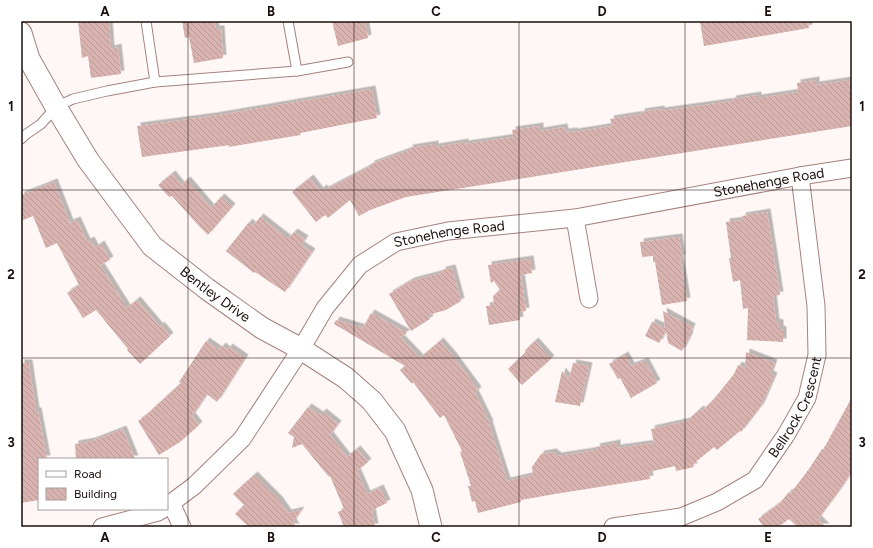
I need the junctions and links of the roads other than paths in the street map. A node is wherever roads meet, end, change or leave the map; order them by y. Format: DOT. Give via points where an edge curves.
graph roads {
  1 [pos="146,21"];
  2 [pos="288,21"];
  3 [pos="21,33"];
  4 [pos="348,62"];
  5 [pos="296,71"];
  6 [pos="155,82"];
  7 [pos="56,107"];
  8 [pos="22,134"];
  9 [pos="852,168"];
  10 [pos="800,176"];
  11 [pos="575,218"];
  12 [pos="589,299"];
  13 [pos="301,349"];
  14 [pos="168,505"];
  15 [pos="168,507"];
  16 [pos="161,510"];
  17 [pos="102,527"];
  18 [pos="182,527"];
  19 [pos="431,527"];
  20 [pos="613,527"];
  1 -- 6 [label="lane"];
  2 -- 5 [label="lane"];
  3 -- 7 [label="street, Bentley Drive" via="29,59"];
  4 -- 5 [label="lane"];
  5 -- 6 [label="lane"];
  6 -- 7 [label="lane" via="73,99"];
  7 -- 8 [label="lane" via="41,124"];
  7 -- 13 [label="street, Bentley Drive" via="88,160 152,246 262,328"];
  9 -- 10 [label="street, Stonehenge Road"];
  10 -- 11 [label="street, Stonehenge Road"];
  10 -- 20 [label="street, Bellrock Crescent" via="816,306 817,355 807,398 786,435 755,480 717,502 681,517"];
  11 -- 12 [label="street"];
  11 -- 13 [label="street, Stonehenge Road" via="448,231 396,242 360,265 325,308"];
  13 -- 14 [label="street, Stonehenge Road" via="242,439 194,486"];
  13 -- 19 [label="street, Bentley Drive" via="346,378 372,401 396,431 422,490"];
  15 -- 18 [label="street"];
  16 -- 17 [label="street, Stonehenge Road"];
}
